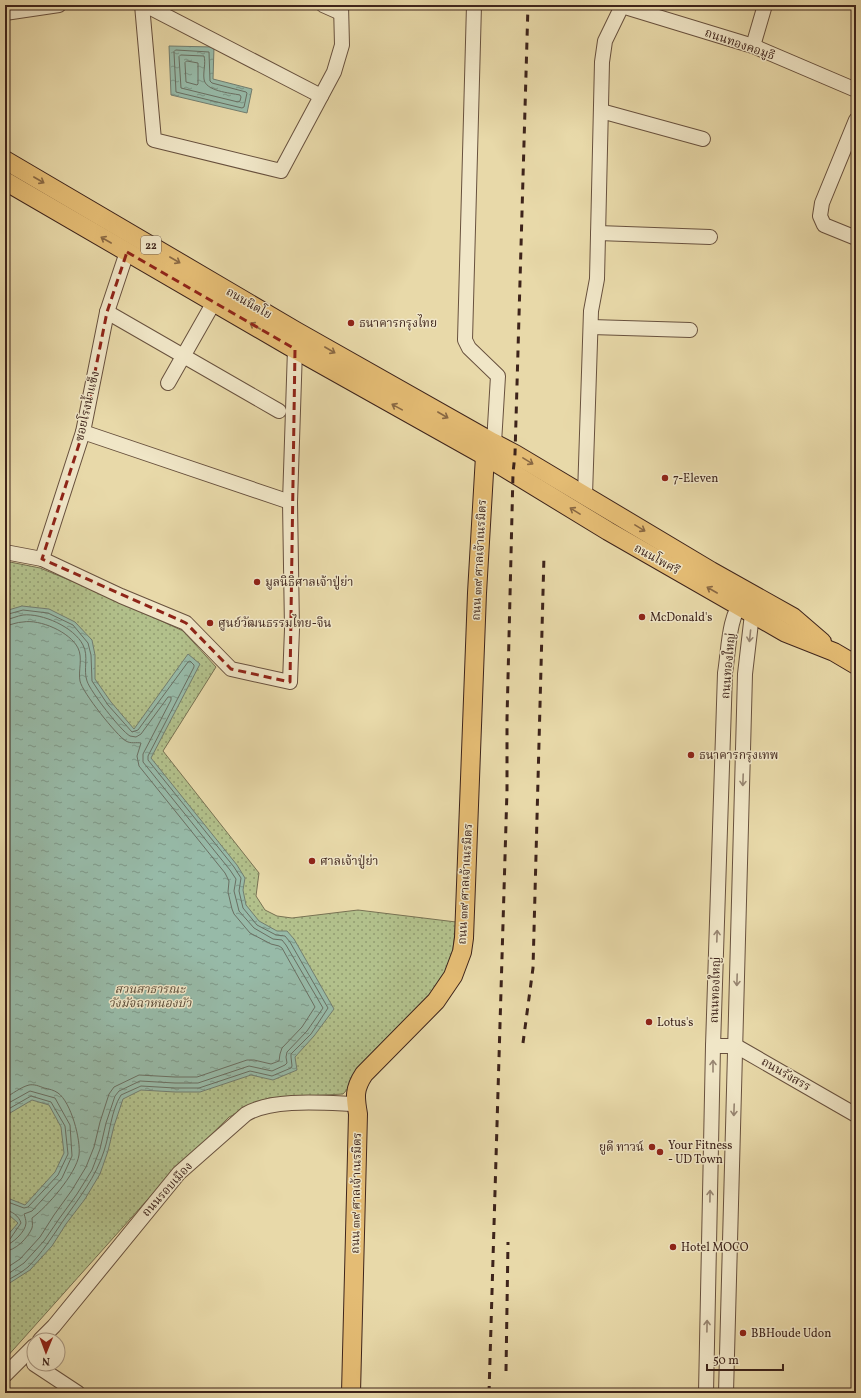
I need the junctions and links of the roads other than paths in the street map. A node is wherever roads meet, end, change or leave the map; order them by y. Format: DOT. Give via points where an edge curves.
graph roads {
  1 [pos="59,5"];
  2 [pos="142,5"];
  3 [pos="146,5"];
  4 [pos="323,5"];
  5 [pos="474,5"];
  6 [pos="765,5"];
  7 [pos="341,9"];
  8 [pos="5,13"];
  9 [pos="753,46"];
  10 [pos="856,90"];
  11 [pos="321,96"];
  12 [pos="601,111"];
  13 [pos="856,120"];
  14 [pos="703,139"];
  15 [pos="5,160"];
  16 [pos="5,181"];
  17 [pos="598,233"];
  18 [pos="710,237"];
  19 [pos="856,238"];
  20 [pos="127,252"];
  21 [pos="214,302"];
  22 [pos="107,312"];
  23 [pos="591,327"];
  24 [pos="690,330"];
  25 [pos="293,342"];
  26 [pos="184,356"];
  27 [pos="168,383"];
  28 [pos="278,411"];
  29 [pos="83,432"];
  30 [pos="490,450"];
  31 [pos="585,495"];
  32 [pos="290,502"];
  33 [pos="5,552"];
  34 [pos="42,559"];
  35 [pos="710,571"];
  36 [pos="750,603"];
  37 [pos="792,617"];
  38 [pos="834,652"];
  39 [pos="856,665"];
  40 [pos="725,673"];
  41 [pos="745,674"];
  42 [pos="713,1046"];
  43 [pos="736,1046"];
  44 [pos="356,1104"];
  45 [pos="856,1114"];
  46 [pos="48,1332"];
  47 [pos="26,1364"];
  48 [pos="45,1372"];
  49 [pos="5,1375"];
  50 [pos="78,1393"];
  51 [pos="351,1393"];
  52 [pos="706,1393"];
  53 [pos="726,1393"];
  1 -- 8 [label="street"];
  2 -- 11 [label="street" via="154,140 281,171"];
  3 -- 11 [label="street"];
  4 -- 7 [label="street"];
  5 -- 30 [label="street" via="464,340 498,376"];
  6 -- 9 [label="street"];
  7 -- 11 [label="street" via="342,45 334,72"];
  9 -- 10 [label="street, ถนนทองคอมูธิ"];
  9 -- 12 [label="street, ถนนทองคอมูธิ" via="622,6 605,41"];
  12 -- 14 [label="street"];
  12 -- 17 [label="street"];
  13 -- 19 [label="street" via="822,203 820,216 824,225"];
  15 -- 25 [label="main road, ถนนนิตโย / 22, one-way"];
  20 -- 16 [label="main road, ถนนนิตโย / 22, one-way"];
  17 -- 18 [label="street"];
  17 -- 23 [label="street" via="597,279"];
  20 -- 21 [label="main road, ถนนนิตโย / 22"];
  20 -- 22 [label="street, ซอยโรงน้ำแข็ง"];
  25 -- 21 [label="main road, ถนนนิตโย / 22, one-way"];
  21 -- 26 [label="street"];
  22 -- 26 [label="street"];
  22 -- 29 [label="street, ซอยโรงน้ำแข็ง"];
  23 -- 24 [label="street"];
  23 -- 31 [label="street"];
  25 -- 30 [label="main road, ถนนนิตโย"];
  25 -- 32 [label="street"];
  26 -- 27 [label="street"];
  26 -- 28 [label="street"];
  29 -- 32 [label="street"];
  29 -- 34 [label="street, ซอยโรงน้ำแข็ง"];
  30 -- 31 [label="main road, ถนนโพศรี, one-way" via="515,454"];
  36 -- 30 [label="main road, ถนนโพศรี, one-way" via="621,539"];
  30 -- 44 [label="main road, ถนน ๓๙ ศาลเจ้าเนรมิตร" via="477,593 462,952 453,976 436,1001 364,1074 358,1083"];
  31 -- 35 [label="main road, ถนนโพศรี, one-way"];
  32 -- 34 [label="street" via="290,682 231,668 186,623"];
  33 -- 34 [label="street"];
  35 -- 36 [label="main road, ถนนโพศรี"];
  35 -- 37 [label="main road" via="736,580 786,609"];
  36 -- 37 [label="main road, ถนนโพศรี"];
  36 -- 38 [label="main road, ถนนโพศรี" via="786,633"];
  36 -- 40 [label="street, ถนนทองใหญ่" via="733,616"];
  36 -- 41 [label="street, ถนนทองใหญ่, one-way"];
  37 -- 38 [label="main road, ถนนโพศรี"];
  38 -- 39 [label="main road, ถนนโพศรี"];
  40 -- 41 [label="street"];
  42 -- 40 [label="street, ถนนทองใหญ่, one-way"];
  41 -- 43 [label="street, ถนนทองใหญ่, one-way"];
  42 -- 43 [label="street, ถนนรังสรร"];
  52 -- 42 [label="street, ถนนทองใหญ่, one-way"];
  43 -- 45 [label="street, ถนนรังสรร"];
  43 -- 53 [label="street, ถนนทองใหญ่, one-way"];
  44 -- 46 [label="street, ถนนรอบเมือง" via="272,1105 254,1109 246,1114 179,1173"];
  44 -- 51 [label="main road, ถนน ๓๙ ศาลเจ้าเนรมิตร" via="358,1114"];
  47 -- 49 [label="street"];
  48 -- 50 [label="street"];
}
